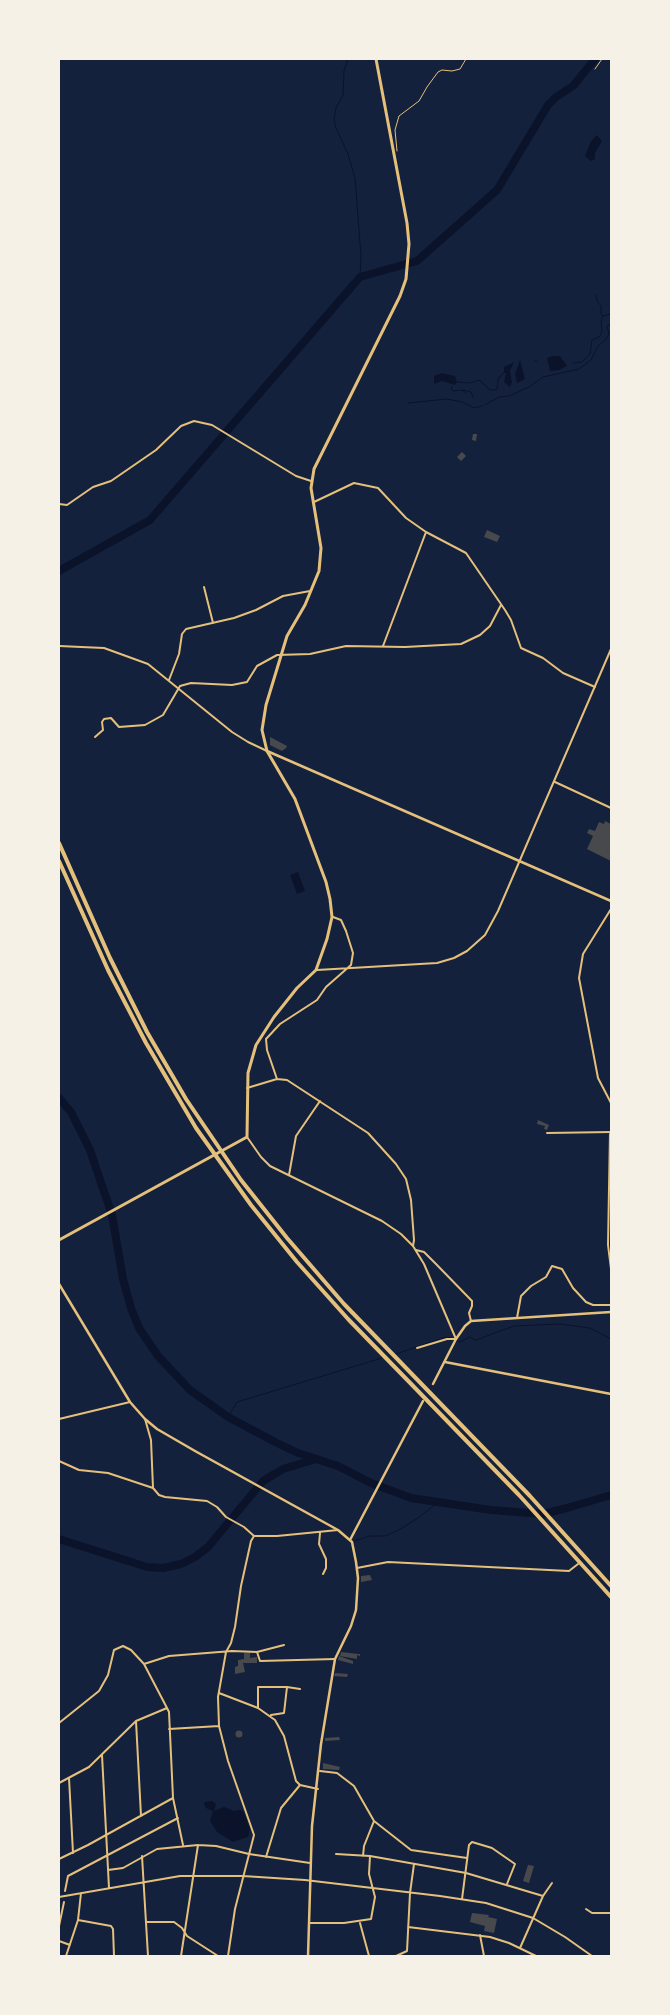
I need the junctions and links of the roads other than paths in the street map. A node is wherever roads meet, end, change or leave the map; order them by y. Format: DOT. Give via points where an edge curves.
graph roads {
  1 [pos="376,59"];
  2 [pos="311,481"];
  3 [pos="312,503"];
  4 [pos="59,504"];
  5 [pos="426,532"];
  6 [pos="204,587"];
  7 [pos="312,591"];
  8 [pos="501,605"];
  9 [pos="213,623"];
  10 [pos="59,646"];
  11 [pos="383,646"];
  12 [pos="611,649"];
  13 [pos="281,655"];
  14 [pos="169,680"];
  15 [pos="595,687"];
  16 [pos="179,688"];
  17 [pos="95,737"];
  18 [pos="267,751"];
  19 [pos="555,782"];
  20 [pos="611,808"];
  21 [pos="59,844"];
  22 [pos="59,861"];
  23 [pos="520,861"];
  24 [pos="611,901"];
  25 [pos="611,909"];
  26 [pos="332,917"];
  27 [pos="349,967"];
  28 [pos="316,970"];
  29 [pos="277,1080"];
  30 [pos="247,1088"];
  31 [pos="320,1101"];
  32 [pos="611,1103"];
  33 [pos="611,1132"];
  34 [pos="547,1133"];
  35 [pos="247,1137"];
  36 [pos="289,1176"];
  37 [pos="59,1240"];
  38 [pos="610,1245"];
  39 [pos="413,1246"];
  40 [pos="416,1250"];
  41 [pos="611,1268"];
  42 [pos="59,1284"];
  43 [pos="611,1305"];
  44 [pos="611,1312"];
  45 [pos="517,1318"];
  46 [pos="471,1321"];
  47 [pos="456,1339"];
  48 [pos="417,1348"];
  49 [pos="445,1362"];
  50 [pos="433,1384"];
  51 [pos="611,1394"];
  52 [pos="423,1401"];
  53 [pos="130,1402"];
  54 [pos="59,1419"];
  55 [pos="145,1419"];
  56 [pos="59,1461"];
  57 [pos="153,1488"];
  58 [pos="338,1530"];
  59 [pos="320,1533"];
  60 [pos="254,1536"];
  61 [pos="350,1540"];
  62 [pos="578,1564"];
  63 [pos="357,1568"];
  64 [pos="323,1574"];
  65 [pos="611,1586"];
  66 [pos="611,1597"];
  67 [pos="284,1645"];
  68 [pos="226,1652"];
  69 [pos="257,1652"];
  70 [pos="335,1660"];
  71 [pos="144,1664"];
  72 [pos="287,1687"];
  73 [pos="300,1689"];
  74 [pos="219,1693"];
  75 [pos="167,1708"];
  76 [pos="258,1708"];
  77 [pos="270,1715"];
  78 [pos="136,1721"];
  79 [pos="59,1723"];
  80 [pos="219,1726"];
  81 [pos="169,1729"];
  82 [pos="102,1755"];
  83 [pos="320,1771"];
  84 [pos="69,1778"];
  85 [pos="59,1783"];
  86 [pos="300,1785"];
  87 [pos="318,1789"];
  88 [pos="173,1798"];
  89 [pos="141,1816"];
  90 [pos="178,1818"];
  91 [pos="374,1821"];
  92 [pos="106,1836"];
  93 [pos="183,1845"];
  94 [pos="198,1845"];
  95 [pos="73,1853"];
  96 [pos="249,1854"];
  97 [pos="336,1854"];
  98 [pos="107,1855"];
  99 [pos="142,1856"];
  100 [pos="363,1856"];
  101 [pos="370,1856"];
  102 [pos="266,1857"];
  103 [pos="467,1858"];
  104 [pos="59,1859"];
  105 [pos="310,1863"];
  106 [pos="414,1864"];
  107 [pos="108,1870"];
  108 [pos="466,1873"];
  109 [pos="194,1876"];
  110 [pos="243,1876"];
  111 [pos="309,1881"];
  112 [pos="144,1882"];
  113 [pos="552,1883"];
  114 [pos="507,1884"];
  115 [pos="109,1888"];
  116 [pos="373,1888"];
  117 [pos="65,1891"];
  118 [pos="410,1893"];
  119 [pos="81,1894"];
  120 [pos="543,1896"];
  121 [pos="59,1898"];
  122 [pos="462,1899"];
  123 [pos="64,1902"];
  124 [pos="586,1909"];
  125 [pos="611,1913"];
  126 [pos="533,1918"];
  127 [pos="78,1920"];
  128 [pos="147,1922"];
  129 [pos="360,1922"];
  130 [pos="309,1923"];
  131 [pos="59,1926"];
  132 [pos="408,1927"];
  133 [pos="185,1931"];
  134 [pos="480,1935"];
  135 [pos="59,1941"];
  136 [pos="70,1945"];
  137 [pos="520,1948"];
  138 [pos="66,1956"];
  139 [pos="114,1956"];
  140 [pos="148,1956"];
  141 [pos="181,1956"];
  142 [pos="218,1956"];
  143 [pos="228,1956"];
  144 [pos="274,1956"];
  145 [pos="279,1956"];
  146 [pos="308,1956"];
  147 [pos="369,1956"];
  148 [pos="396,1956"];
  149 [pos="484,1956"];
  150 [pos="536,1956"];
  151 [pos="592,1956"];
  1 -- 2 [label="main road" via="407,223 408,268 400,296 317,461"];
  2 -- 3 [label="main road"];
  2 -- 4 [label="street" via="296,476 224,431 204,422 187,422 156,450 111,481 67,505"];
  3 -- 5 [label="street" via="354,483 362,483 381,491 406,518"];
  3 -- 7 [label="main road" via="321,548 319,571"];
  5 -- 8 [label="street" via="466,553"];
  5 -- 11 [label="street"];
  6 -- 9 [label="street"];
  7 -- 9 [label="street" via="283,596 256,610"];
  7 -- 13 [label="main road" via="287,636"];
  8 -- 11 [label="street" via="490,626 461,644"];
  8 -- 15 [label="street" via="511,620 520,648 543,658 563,674"];
  9 -- 14 [label="street" via="186,629 182,634 179,654"];
  10 -- 14 [label="street" via="114,650 148,664"];
  11 -- 13 [label="street" via="346,646 310,654"];
  12 -- 15 [label="street"];
  13 -- 16 [label="street" via="262,662 247,682 232,685 191,683"];
  13 -- 18 [label="main road" via="263,722"];
  14 -- 16 [label="street"];
  15 -- 19 [label="street"];
  16 -- 17 [label="street" via="163,715 136,727 119,727 108,718 102,722 103,730"];
  16 -- 18 [label="street" via="241,738"];
  18 -- 23 [label="main road"];
  18 -- 26 [label="main road" via="299,810 326,882"];
  19 -- 20 [label="street"];
  19 -- 23 [label="street"];
  21 -- 65 [label="highway" via="138,1015 216,1146 267,1214 319,1275 530,1496"];
  22 -- 66 [label="highway" via="133,1020 172,1089 251,1206 322,1290 554,1532"];
  23 -- 24 [label="main road"];
  23 -- 27 [label="street" via="488,931 472,948 454,958 431,964"];
  25 -- 32 [label="street" via="583,954 579,978 598,1078"];
  26 -- 27 [label="street" via="341,920 348,937 353,953"];
  26 -- 28 [label="main road"];
  27 -- 28 [label="street"];
  27 -- 29 [label="street" via="316,1000 280,1024 266,1039"];
  28 -- 30 [label="main road" via="260,1037 250,1063"];
  29 -- 30 [label="street"];
  29 -- 31 [label="street" via="288,1080"];
  30 -- 35 [label="main road"];
  31 -- 36 [label="street" via="296,1136"];
  31 -- 39 [label="street" via="362,1127 402,1172 410,1194"];
  33 -- 34 [label="street"];
  33 -- 38 [label="street"];
  35 -- 36 [label="street" via="270,1166"];
  35 -- 37 [label="main road"];
  36 -- 39 [label="street" via="390,1226"];
  38 -- 41 [label="street"];
  39 -- 40 [label="street"];
  40 -- 46 [label="street" via="424,1252 472,1301"];
  40 -- 47 [label="street"];
  42 -- 53 [label="main road"];
  43 -- 45 [label="street" via="586,1302 562,1269 552,1266 546,1278 521,1296"];
  44 -- 45 [label="main road"];
  45 -- 46 [label="main road"];
  46 -- 47 [label="main road"];
  47 -- 48 [label="street"];
  47 -- 49 [label="main road"];
  49 -- 50 [label="main road"];
  49 -- 51 [label="main road"];
  52 -- 61 [label="main road"];
  53 -- 54 [label="street"];
  53 -- 55 [label="main road"];
  55 -- 57 [label="street" via="151,1440"];
  55 -- 58 [label="main road"];
  56 -- 57 [label="street" via="79,1470 108,1473"];
  57 -- 60 [label="street" via="169,1498 207,1500"];
  58 -- 59 [label="street"];
  58 -- 61 [label="main road"];
  59 -- 60 [label="street"];
  59 -- 64 [label="street" via="319,1544 326,1559"];
  60 -- 68 [label="street" via="231,1643"];
  61 -- 63 [label="main road"];
  62 -- 63 [label="street" via="569,1571 388,1562"];
  63 -- 70 [label="main road" via="355,1618"];
  67 -- 69 [label="street"];
  68 -- 69 [label="street"];
  68 -- 71 [label="street" via="169,1656"];
  68 -- 74 [label="street"];
  69 -- 70 [label="street" via="260,1661"];
  70 -- 83 [label="main road" via="321,1744"];
  71 -- 75 [label="street"];
  71 -- 79 [label="street" via="127,1647 114,1650 108,1675 99,1691"];
  72 -- 73 [label="street"];
  72 -- 76 [label="street" via="258,1688"];
  72 -- 77 [label="street" via="284,1713"];
  74 -- 76 [label="street"];
  74 -- 80 [label="street"];
  75 -- 78 [label="street"];
  75 -- 81 [label="street"];
  76 -- 77 [label="street"];
  77 -- 86 [label="street" via="284,1736 295,1778"];
  78 -- 82 [label="street"];
  78 -- 89 [label="street"];
  80 -- 81 [label="street"];
  80 -- 96 [label="street" via="234,1783 254,1831"];
  81 -- 88 [label="street"];
  82 -- 84 [label="street"];
  82 -- 92 [label="street"];
  83 -- 87 [label="main road"];
  83 -- 91 [label="street" via="337,1773 354,1786"];
  84 -- 85 [label="street"];
  84 -- 95 [label="street"];
  86 -- 87 [label="street"];
  86 -- 102 [label="street" via="281,1808"];
  87 -- 105 [label="main road"];
  88 -- 89 [label="street"];
  88 -- 90 [label="street"];
  89 -- 92 [label="street"];
  90 -- 93 [label="street"];
  90 -- 98 [label="street"];
  91 -- 100 [label="street"];
  91 -- 103 [label="street" via="398,1842 416,1852"];
  92 -- 95 [label="street"];
  92 -- 98 [label="street"];
  93 -- 94 [label="street"];
  93 -- 99 [label="street" via="157,1849"];
  94 -- 96 [label="street"];
  94 -- 109 [label="street"];
  95 -- 104 [label="street"];
  96 -- 102 [label="street"];
  96 -- 110 [label="street"];
  97 -- 100 [label="street"];
  98 -- 107 [label="street"];
  98 -- 117 [label="street" via="68,1876"];
  99 -- 107 [label="street" via="123,1868"];
  99 -- 112 [label="street"];
  100 -- 101 [label="street"];
  101 -- 106 [label="street"];
  101 -- 116 [label="street"];
  102 -- 105 [label="street"];
  103 -- 108 [label="street"];
  103 -- 114 [label="street" via="472,1842 492,1848 515,1864"];
  105 -- 111 [label="main road"];
  106 -- 108 [label="street"];
  106 -- 118 [label="street"];
  107 -- 115 [label="street"];
  108 -- 114 [label="street"];
  108 -- 122 [label="street"];
  109 -- 110 [label="street"];
  109 -- 112 [label="street"];
  109 -- 133 [label="street"];
  110 -- 111 [label="street"];
  110 -- 143 [label="street"];
  111 -- 116 [label="street"];
  111 -- 130 [label="main road"];
  112 -- 115 [label="street"];
  112 -- 128 [label="street"];
  113 -- 120 [label="street"];
  114 -- 120 [label="street"];
  115 -- 119 [label="street"];
  116 -- 118 [label="street"];
  116 -- 129 [label="street" via="371,1919"];
  118 -- 122 [label="street"];
  118 -- 132 [label="street"];
  119 -- 121 [label="street"];
  119 -- 127 [label="street"];
  120 -- 126 [label="street"];
  122 -- 126 [label="street"];
  123 -- 131 [label="street"];
  124 -- 125 [label="street"];
  126 -- 137 [label="street"];
  126 -- 151 [label="street"];
  127 -- 136 [label="street"];
  127 -- 139 [label="street" via="111,1926"];
  128 -- 133 [label="street" via="170,1921"];
  128 -- 140 [label="street"];
  129 -- 130 [label="street"];
  129 -- 147 [label="street"];
  130 -- 146 [label="main road"];
  132 -- 134 [label="street"];
  132 -- 148 [label="street" via="407,1952"];
  133 -- 141 [label="street"];
  133 -- 142 [label="street" via="187,1936"];
  134 -- 137 [label="street"];
  134 -- 149 [label="street"];
  135 -- 136 [label="street"];
  136 -- 138 [label="street"];
  137 -- 150 [label="street"];
  144 -- 145 [label="street"];
}
